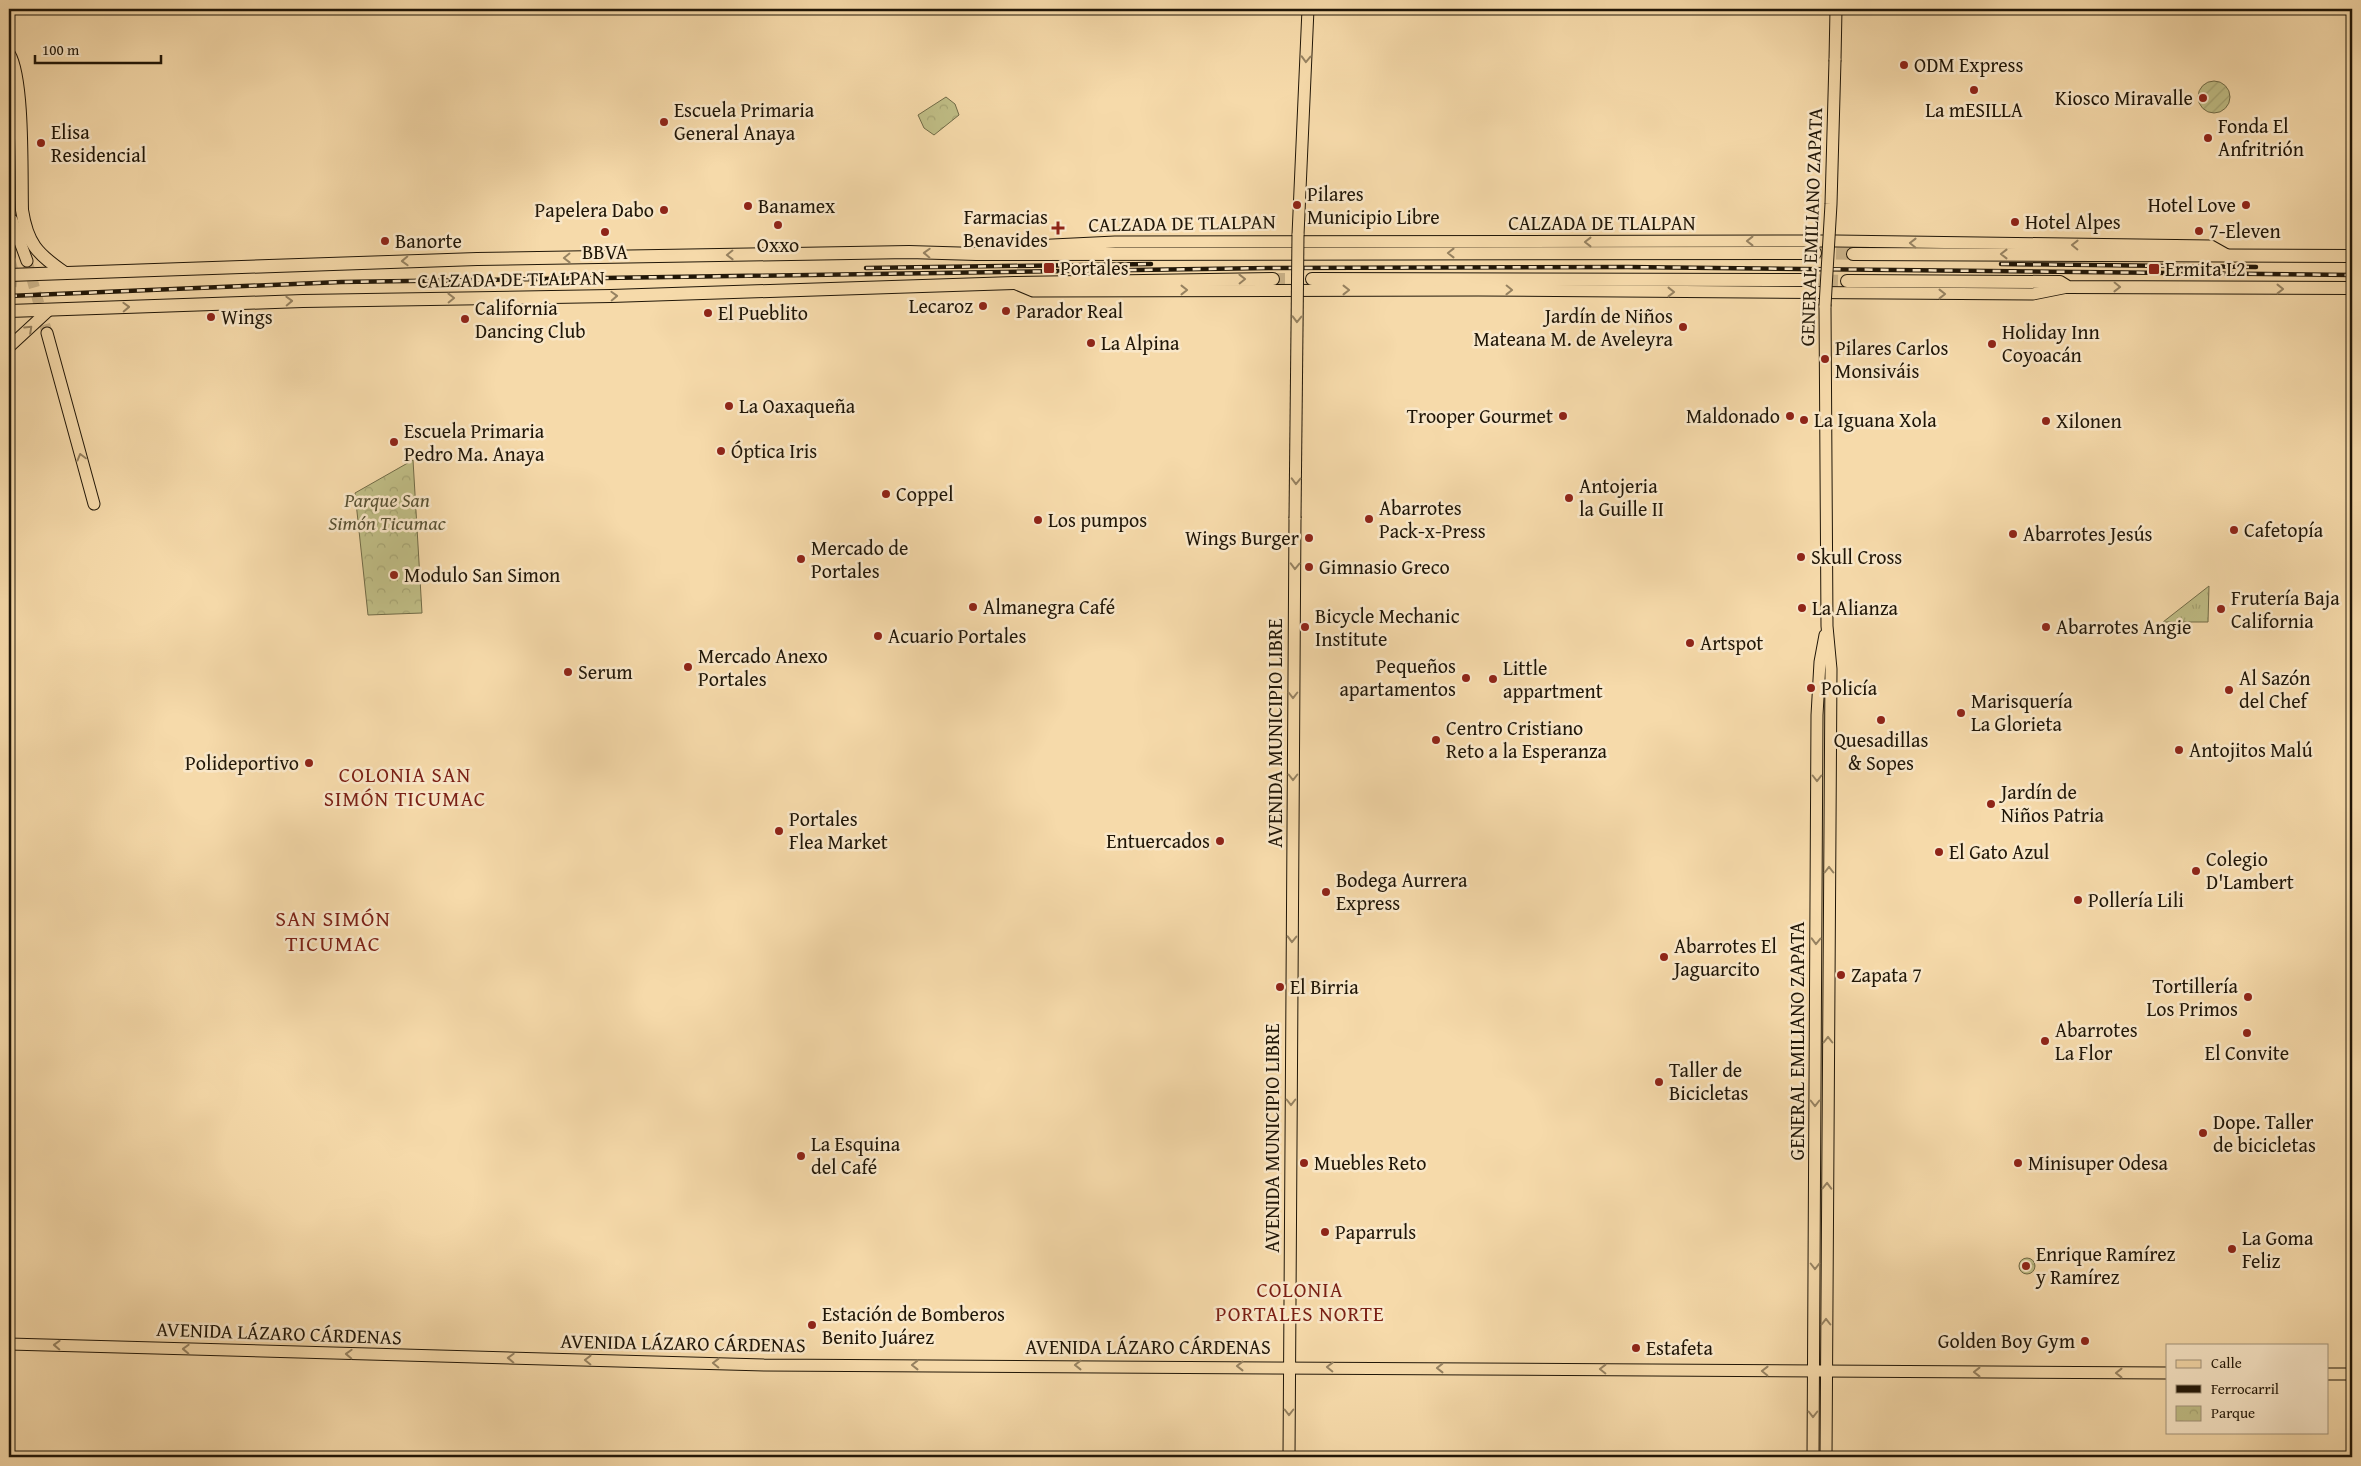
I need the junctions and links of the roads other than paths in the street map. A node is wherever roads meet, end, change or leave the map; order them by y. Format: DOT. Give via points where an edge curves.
graph roads {
  1 [pos="1308,9"];
  2 [pos="1836,9"];
  3 [pos="9,54"];
  4 [pos="9,179"];
  5 [pos="10,217"];
  6 [pos="2352,250"];
  7 [pos="1815,253"];
  8 [pos="976,254"];
  9 [pos="1853,254"];
  10 [pos="2227,255"];
  11 [pos="2331,256"];
  12 [pos="2352,256"];
  13 [pos="10,257"];
  14 [pos="27,261"];
  15 [pos="65,273"];
  16 [pos="9,275"];
  17 [pos="1273,279"];
  18 [pos="1312,279"];
  19 [pos="1808,280"];
  20 [pos="1847,281"];
  21 [pos="1014,283"];
  22 [pos="2068,287"];
  23 [pos="2352,288"];
  24 [pos="49,310"];
  25 [pos="9,311"];
  26 [pos="47,333"];
  27 [pos="9,347"];
  28 [pos="94,504"];
  29 [pos="1827,626"];
  30 [pos="9,1344"];
  31 [pos="1289,1366"];
  32 [pos="1814,1371"];
  33 [pos="1826,1371"];
  34 [pos="2166,1373"];
  35 [pos="2328,1374"];
  36 [pos="2352,1374"];
  37 [pos="1290,1457"];
  38 [pos="1813,1457"];
  39 [pos="1826,1457"];
  1 -- 31 [label="main road, AVENIDA MUNICIPIO LIBRE, one-way, bridge" via="1298,235"];
  2 -- 29 [label="main road, GENERAL EMILIANO ZAPATA, bridge" via="1825,306"];
  3 -- 15 [label="highway" via="16,78 19,110 24,226 36,250"];
  4 -- 5 [label="main road"];
  5 -- 13 [label="main road"];
  5 -- 14 [label="main road"];
  6 -- 11 [label="highway"];
  7 -- 8 [label="highway, CALZADA DE TLALPAN, one-way"];
  10 -- 8 [label="main road, CALZADA DE TLALPAN, one-way" via="2211,246 1836,241 1115,242 1011,247"];
  8 -- 15 [label="highway, CALZADA DE TLALPAN, one-way" via="909,252 477,259"];
  10 -- 9 [label="highway, CALZADA DE TLALPAN, one-way"];
  10 -- 11 [label="highway, CALZADA DE TLALPAN"];
  11 -- 12 [label="highway, CALZADA DE TLALPAN"];
  15 -- 16 [label="highway, CALZADA DE TLALPAN"];
  21 -- 17 [label="highway, CALZADA DE TLALPAN, one-way"];
  18 -- 19 [label="highway"];
  20 -- 22 [label="highway, CALZADA DE TLALPAN" via="2060,282"];
  21 -- 22 [label="main road, CALZADA DE TLALPAN, one-way" via="1033,291 2033,294"];
  24 -- 21 [label="highway, CALZADA DE TLALPAN, one-way"];
  22 -- 23 [label="highway, CALZADA DE TLALPAN, one-way"];
  24 -- 25 [label="highway, CALZADA DE TLALPAN"];
  27 -- 24 [label="main road, one-way"];
  28 -- 26 [label="main road, one-way"];
  29 -- 32 [label="main road, GENERAL EMILIANO ZAPATA, one-way" via="1818,691"];
  33 -- 29 [label="main road, GENERAL EMILIANO ZAPATA, one-way" via="1831,679"];
  31 -- 30 [label="main road, AVENIDA LÁZARO CÁRDENAS, one-way" via="764,1364"];
  32 -- 31 [label="main road, AVENIDA LÁZARO CÁRDENAS, one-way"];
  31 -- 37 [label="main road, AVENIDA MUNICIPIO LIBRE, one-way"];
  32 -- 33 [label="main road, AVENIDA LÁZARO CÁRDENAS"];
  32 -- 38 [label="main road, GENERAL EMILIANO ZAPATA, one-way"];
  34 -- 33 [label="main road, AVENIDA LÁZARO CÁRDENAS, one-way"];
  33 -- 39 [label="main road, GENERAL EMILIANO ZAPATA"];
  35 -- 36 [label="main road"];
}
